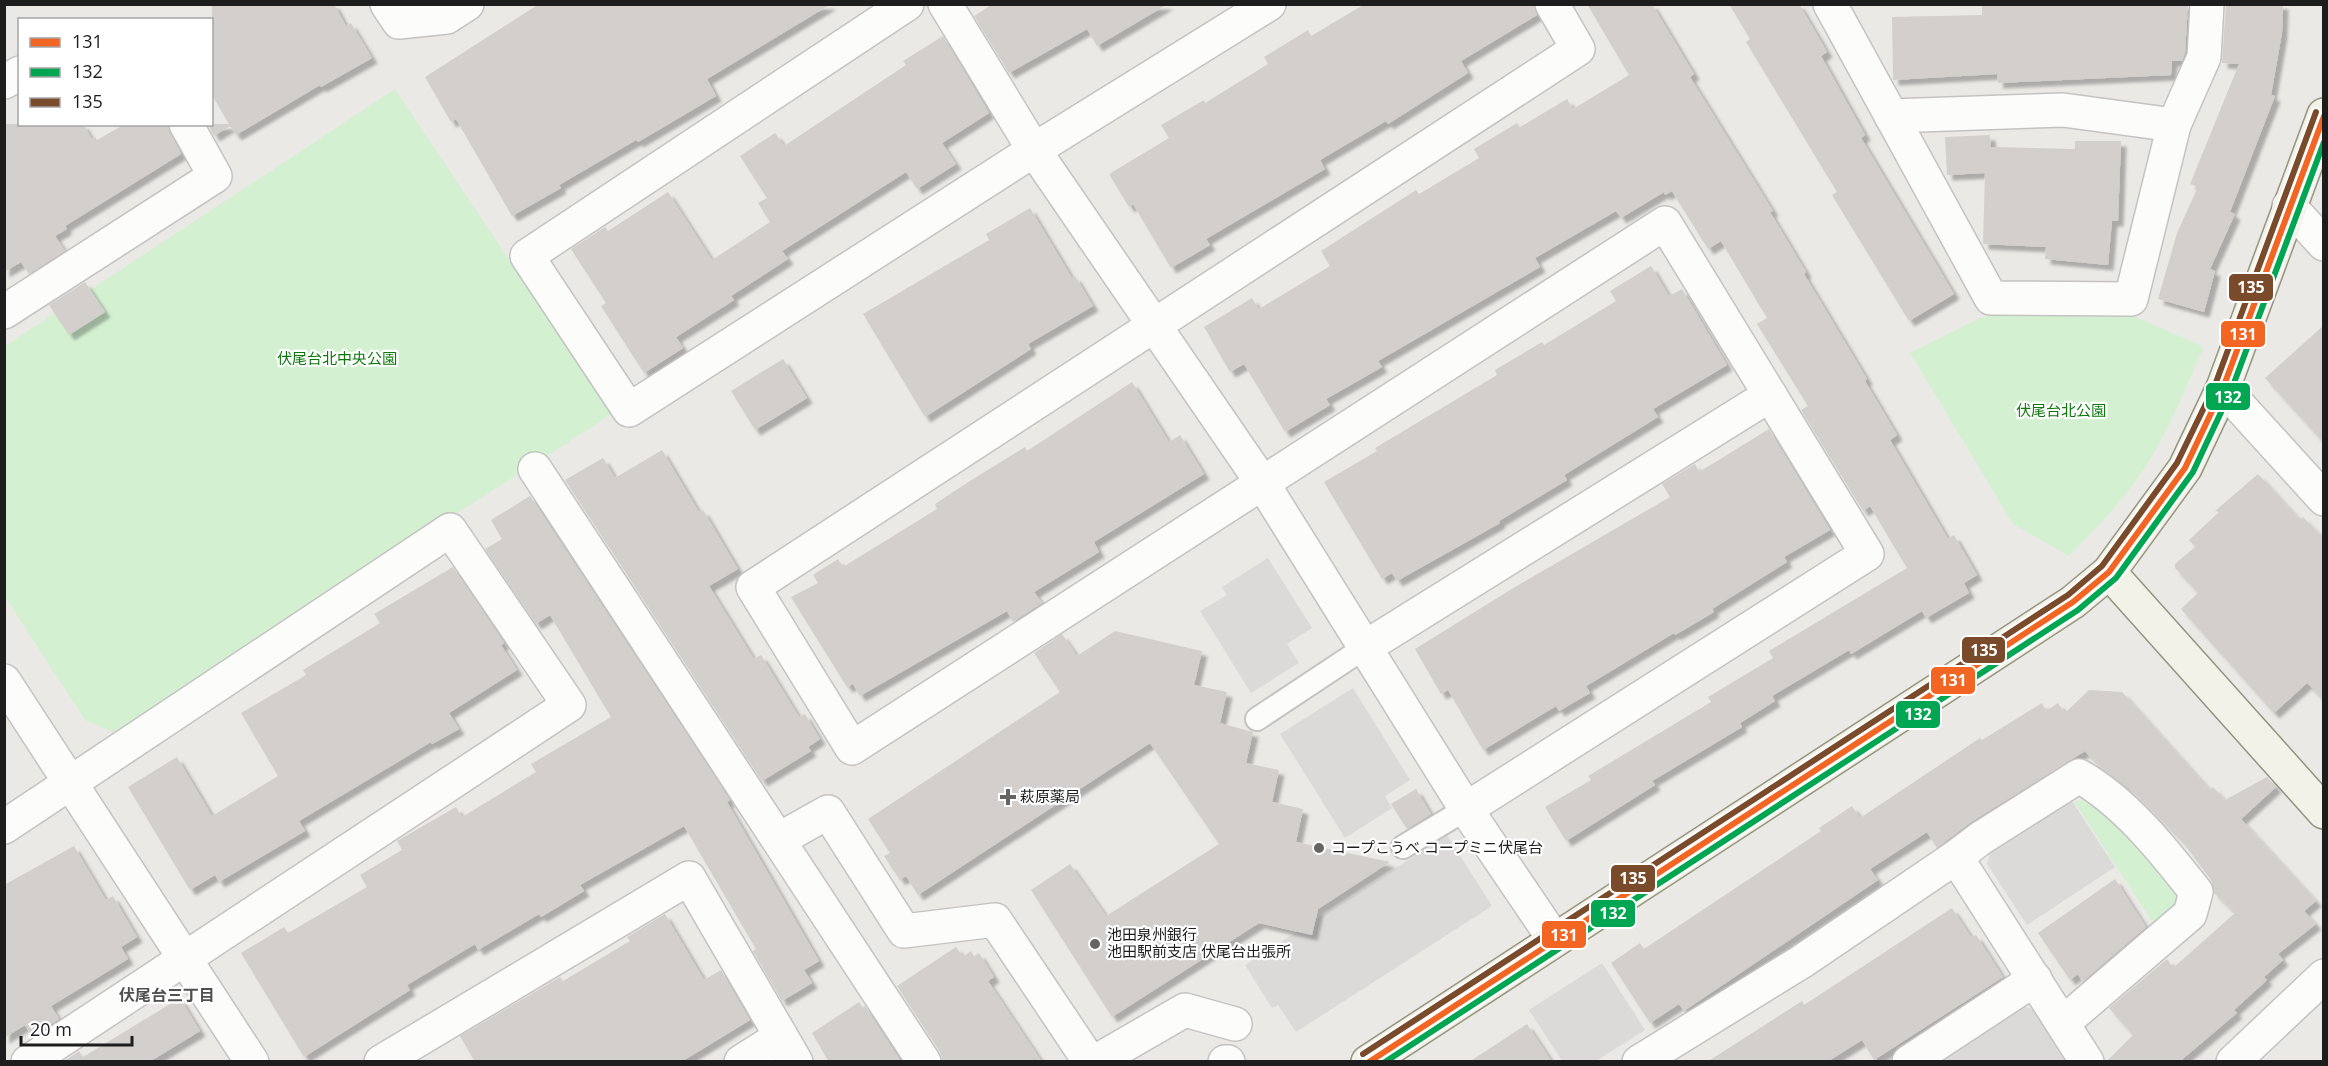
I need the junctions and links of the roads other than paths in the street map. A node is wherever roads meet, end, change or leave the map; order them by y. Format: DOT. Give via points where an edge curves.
graph roads {
  1 [pos="387,4"];
  2 [pos="467,4"];
  3 [pos="907,4"];
  4 [pos="945,4"];
  5 [pos="1269,4"];
  6 [pos="1552,4"];
  7 [pos="1830,4"];
  8 [pos="2206,4"];
  9 [pos="18,74"];
  10 [pos="4,82"];
  11 [pos="1891,116"];
  12 [pos="2324,116"];
  13 [pos="2174,125"];
  14 [pos="187,126"];
  15 [pos="1034,150"];
  16 [pos="2289,206"];
  17 [pos="2324,244"];
  18 [pos="4,312"];
  19 [pos="1154,325"];
  20 [pos="2223,388"];
  21 [pos="1770,395"];
  22 [pos="535,469"];
  23 [pos="1263,484"];
  24 [pos="2324,499"];
  25 [pos="2109,572"];
  26 [pos="1364,648"];
  27 [pos="4,681"];
  28 [pos="1257,719"];
  29 [pos="71,783"];
  30 [pos="1466,809"];
  31 [pos="2324,812"];
  32 [pos="4,827"];
  33 [pos="780,839"];
  34 [pos="1403,848"];
  35 [pos="1956,857"];
  36 [pos="1554,939"];
  37 [pos="184,958"];
  38 [pos="2324,976"];
  39 [pos="2035,980"];
  40 [pos="2062,1023"];
  41 [pos="1234,1024"];
  42 [pos="788,1049"];
  43 [pos="28,1062"];
  44 [pos="252,1062"];
  45 [pos="381,1062"];
  46 [pos="741,1062"];
  47 [pos="924,1062"];
  48 [pos="1090,1062"];
  49 [pos="1095,1062"];
  50 [pos="1368,1062"];
  51 [pos="1639,1062"];
  52 [pos="1909,1062"];
  53 [pos="2087,1062"];
  54 [pos="2233,1062"];
  1 -- 2 [label="street" via="399,22 447,17"];
  3 -- 15 [label="street" via="527,256 629,410"];
  4 -- 15 [label="street"];
  5 -- 15 [label="street"];
  6 -- 19 [label="street" via="1578,49"];
  7 -- 11 [label="street"];
  8 -- 13 [label="street" via="2204,57"];
  9 -- 10 [label="street"];
  11 -- 13 [label="street" via="2063,110"];
  11 -- 13 [label="street" via="1991,298 2131,299"];
  12 -- 16 [label="street"];
  14 -- 18 [label="street" via="215,176"];
  15 -- 19 [label="street"];
  16 -- 17 [label="street"];
  16 -- 20 [label="street"];
  19 -- 23 [label="street"];
  19 -- 23 [label="street" via="753,587 852,748"];
  20 -- 24 [label="street"];
  20 -- 25 [label="street" via="2185,468"];
  21 -- 23 [label="street" via="1665,223"];
  21 -- 26 [label="street"];
  21 -- 30 [label="street" via="1867,554"];
  22 -- 33 [label="street"];
  23 -- 26 [label="street"];
  25 -- 31 [label="street"];
  25 -- 36 [label="street" via="2073,602"];
  26 -- 28 [label="lane"];
  26 -- 30 [label="street"];
  27 -- 29 [label="street"];
  29 -- 32 [label="street"];
  29 -- 37 [label="street"];
  29 -- 37 [label="street" via="450,530 569,705"];
  30 -- 34 [label="lane"];
  30 -- 36 [label="street"];
  33 -- 47 [label="street"];
  33 -- 48 [label="street" via="828,812 904,931 995,920"];
  35 -- 39 [label="street"];
  35 -- 40 [label="street" via="2079,776 2093,784 2155,841 2196,892 2190,914"];
  35 -- 51 [label="street" via="1801,962"];
  36 -- 50 [label="street"];
  37 -- 43 [label="street"];
  37 -- 44 [label="street"];
  38 -- 54 [label="street"];
  39 -- 40 [label="street"];
  39 -- 52 [label="street"];
  40 -- 53 [label="street"];
  41 -- 49 [label="street" via="1185,1010"];
  42 -- 45 [label="street" via="689,878"];
  42 -- 46 [label="street"];
}
